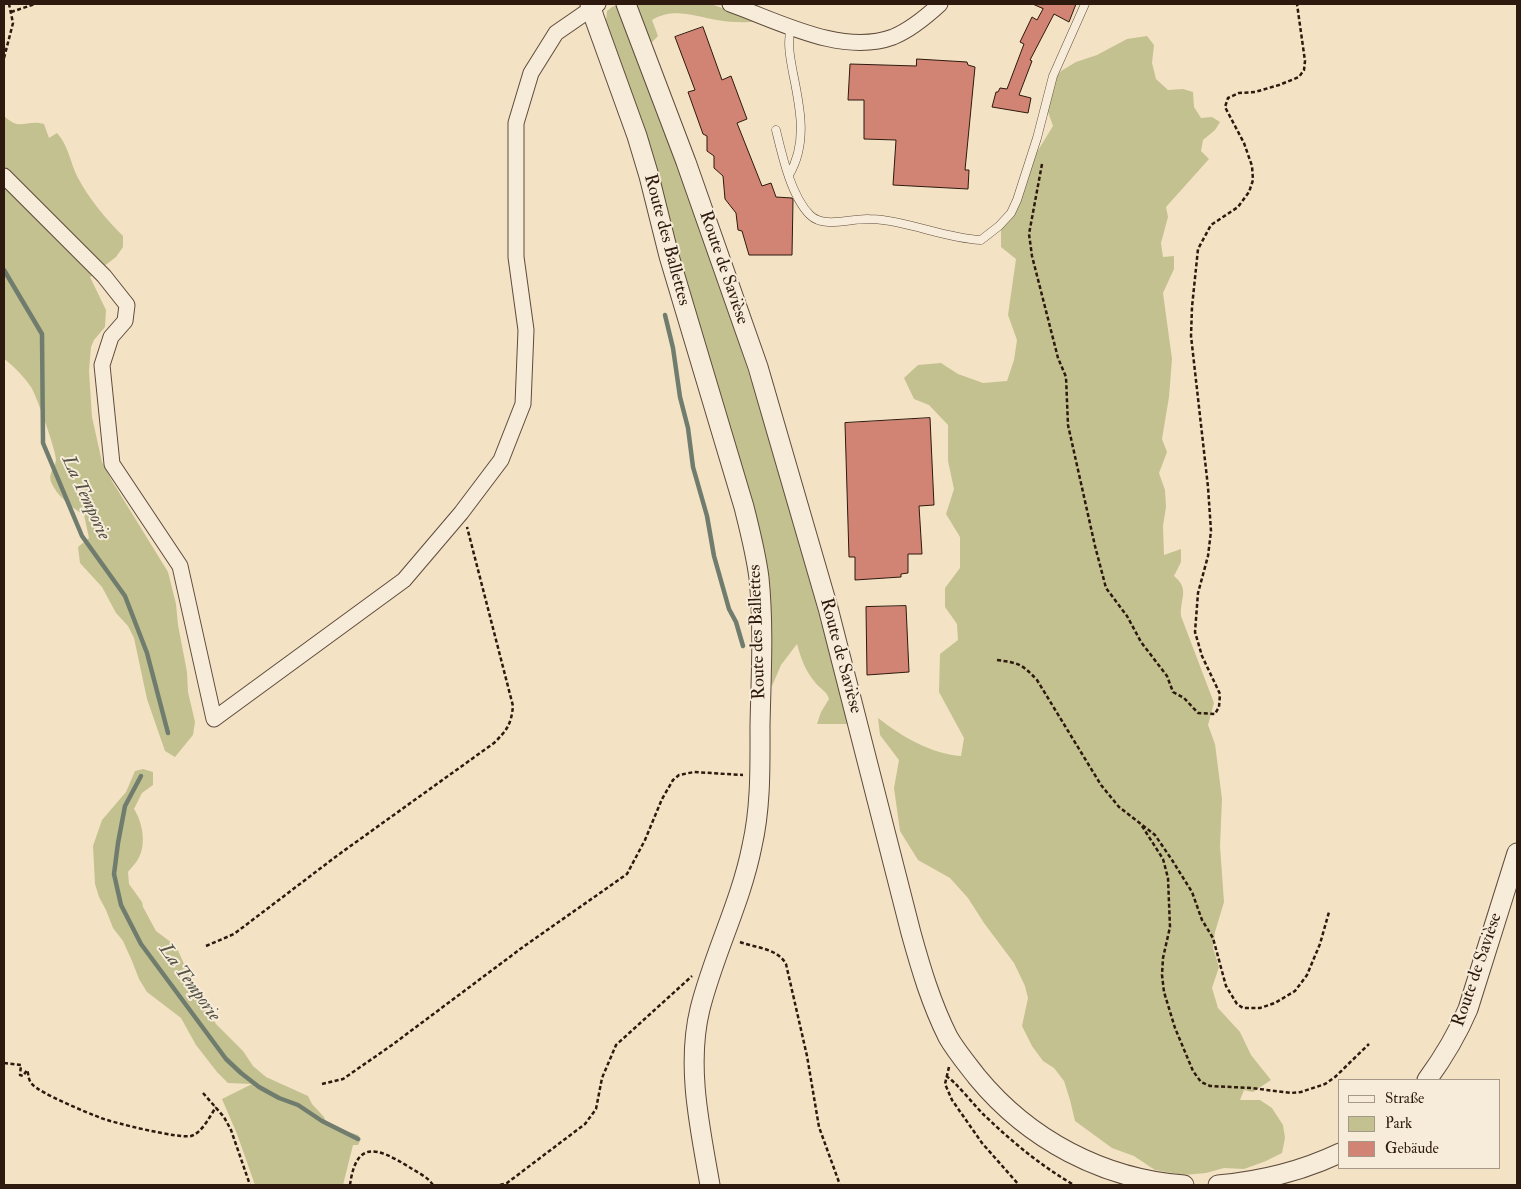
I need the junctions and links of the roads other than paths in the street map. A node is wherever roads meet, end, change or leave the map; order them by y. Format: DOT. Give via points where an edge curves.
graph roads {
  1 [pos="626,4"];
  2 [pos="730,4"];
  3 [pos="940,4"];
  4 [pos="1085,4"];
  5 [pos="593,5"];
  6 [pos="791,26"];
  7 [pos="776,130"];
  8 [pos="4,176"];
  9 [pos="789,176"];
  10 [pos="1517,853"];
  11 [pos="1428,1079"];
  12 [pos="1338,1154"];
  13 [pos="710,1185"];
  14 [pos="1184,1185"];
  15 [pos="1218,1185"];
  1 -- 14 [label="street, Route de Savièse" via="758,367 828,608 922,973 934,1007 949,1038 983,1084 1024,1123 1049,1141 1107,1170 1160,1183"];
  2 -- 6 [label="street"];
  3 -- 6 [label="street" via="893,37 874,41 837,41"];
  4 -- 9 [label="lane" via="1053,76 1037,138 1011,212 981,240 878,219 819,220 803,206"];
  5 -- 8 [label="street" via="556,33 531,73 516,123 516,257 526,330 523,404 500,460 463,511 404,580 214,719 180,566 112,464 102,365 111,337 124,321 126,305 104,276"];
  5 -- 13 [label="street, Route des Ballettes" via="649,176 669,256 751,534 759,579 758,811 740,892 700,1009 694,1053"];
  6 -- 9 [label="lane" via="788,38 802,129 795,165"];
  7 -- 9 [label="lane"];
  10 -- 11 [label="street, Route de Savièse" via="1471,1001 1460,1028"];
  12 -- 15 [label="street" via="1277,1177"];
}
